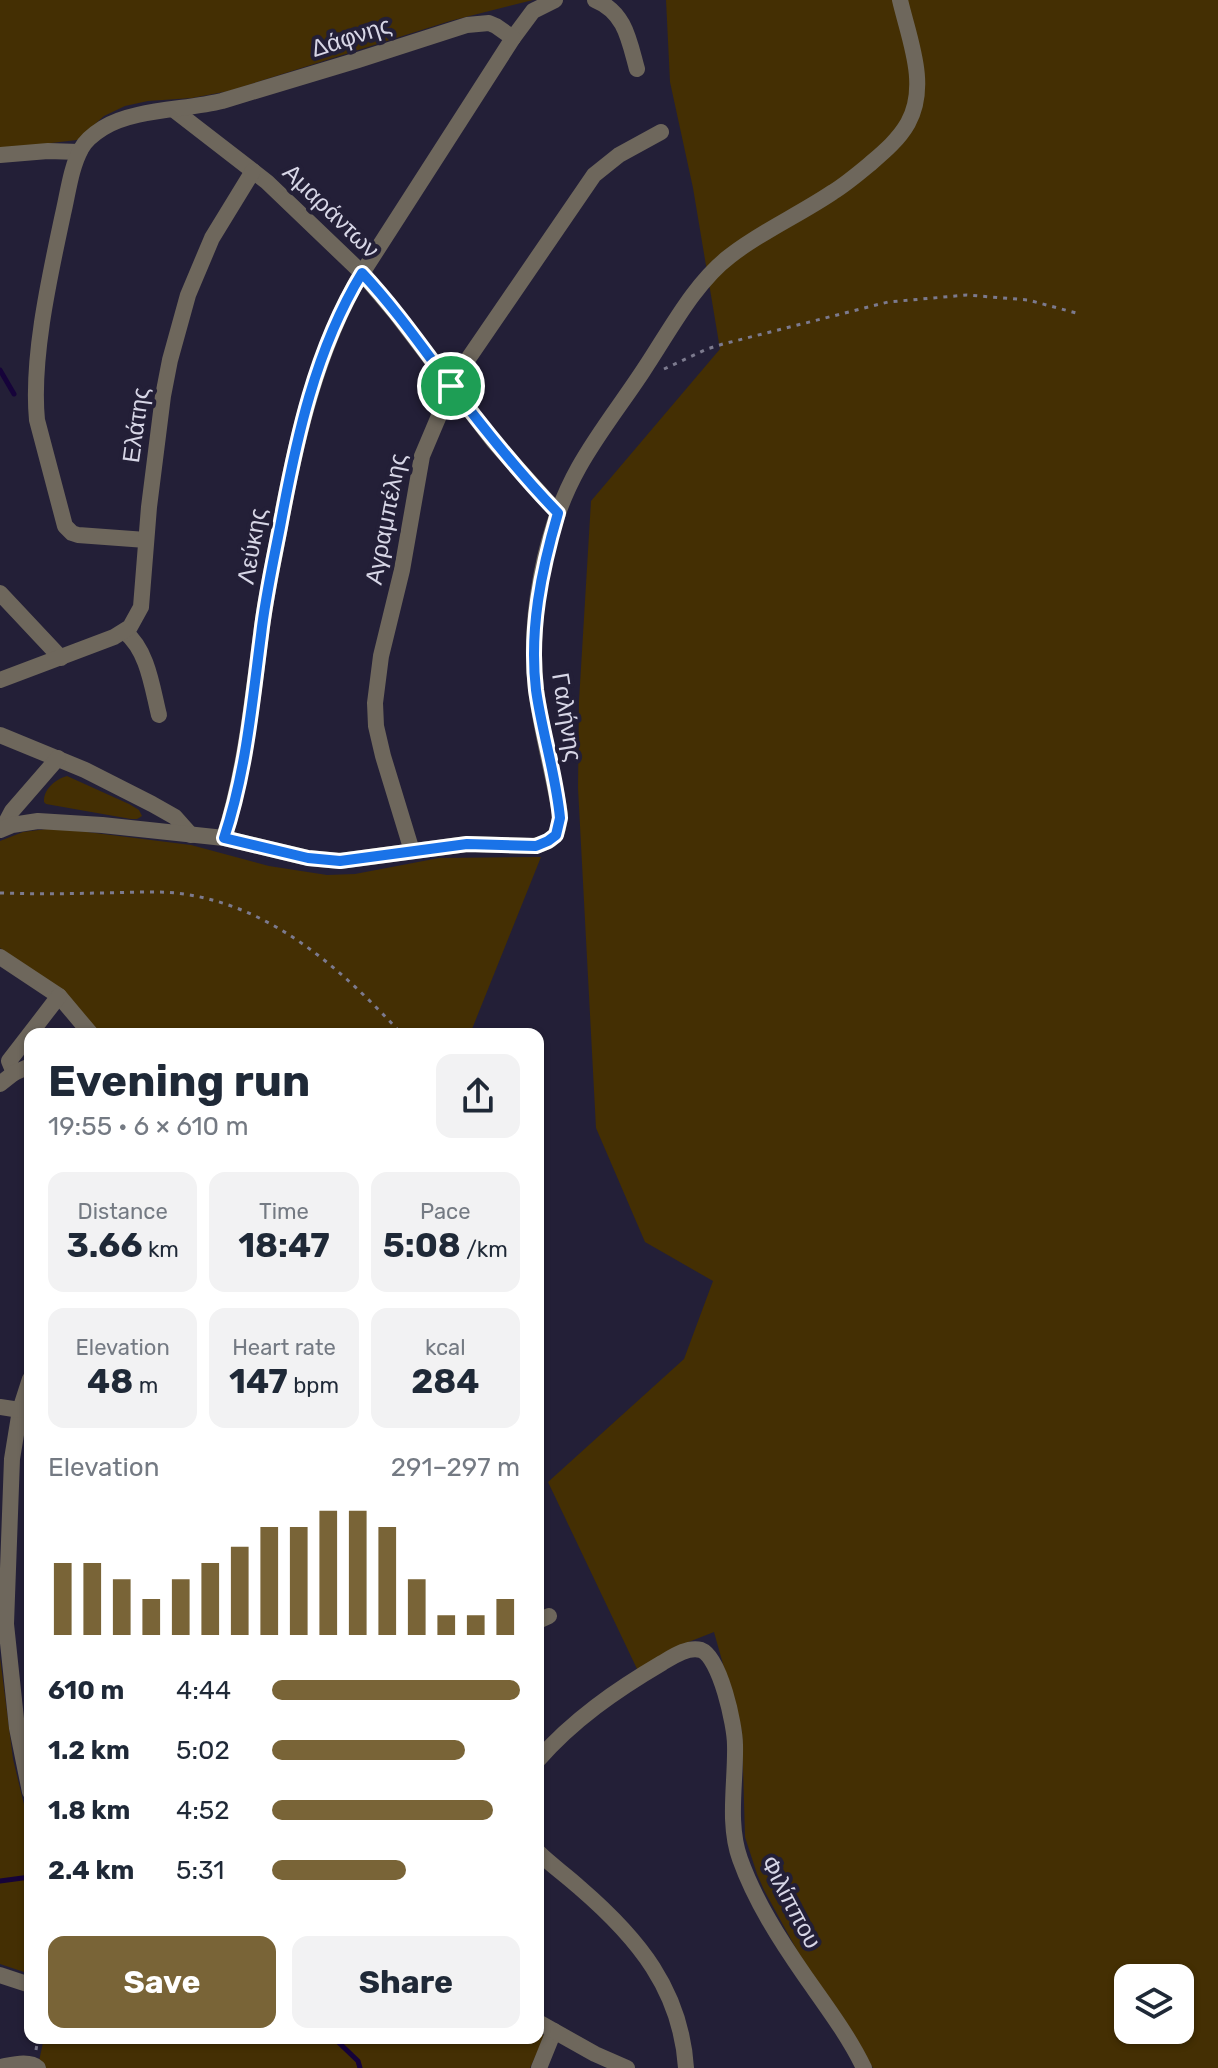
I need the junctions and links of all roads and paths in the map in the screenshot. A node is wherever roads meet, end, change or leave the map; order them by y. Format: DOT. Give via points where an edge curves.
graph roads {
  1 [pos="555,0"];
  2 [pos="595,0"];
  3 [pos="900,0"];
  4 [pos="513,38"];
  5 [pos="637,69"];
  6 [pos="174,110"];
  7 [pos="661,132"];
  8 [pos="79,152"];
  9 [pos="0,155"];
  10 [pos="253,171"];
  11 [pos="362,273"];
  12 [pos="1080,314"];
  13 [pos="635,382"];
  14 [pos="451,386"];
  15 [pos="558,513"];
  16 [pos="146,540"];
  17 [pos="0,593"];
  18 [pos="125,632"];
  19 [pos="61,658"];
  20 [pos="0,680"];
  21 [pos="159,715"];
  22 [pos="0,735"];
  23 [pos="58,758"];
  24 [pos="1,829"];
  25 [pos="191,835"];
  26 [pos="224,838"];
  27 [pos="412,851"];
  28 [pos="0,893"];
  29 [pos="0,957"];
  30 [pos="59,996"];
  31 [pos="34,1028"];
  32 [pos="86,1028"];
  33 [pos="396,1028"];
  34 [pos="24,1042"];
  35 [pos="22,1070"];
  36 [pos="0,1084"];
  37 [pos="24,1398"];
  38 [pos="0,1407"];
  39 [pos="20,1410"];
  40 [pos="544,1754"];
  41 [pos="24,1762"];
  42 [pos="544,1857"];
  43 [pos="0,1975"];
  44 [pos="24,1983"];
  45 [pos="544,2025"];
  46 [pos="554,2031"];
  47 [pos="36,2066"];
  48 [pos="0,2067"];
  49 [pos="539,2068"];
  50 [pos="627,2068"];
  51 [pos="686,2068"];
  52 [pos="864,2068"];
  1 -- 4 [label="street" via="533,11"];
  2 -- 5 [label="street" via="619,18"];
  3 -- 13 [label="street, Γαλήνης" via="918,87 917,102 898,138 833,192 716,266"];
  4 -- 6 [label="street, Δάφνης" via="493,25 467,25 204,106"];
  4 -- 11 [label="street"];
  6 -- 8 [label="street, Δάφνης" via="123,119 103,128"];
  6 -- 10 [label="street, Αμαράντων"];
  7 -- 14 [label="street, Αγραμπέλης" via="594,175"];
  8 -- 9 [label="street"];
  8 -- 16 [label="street" via="45,312 37,420 65,526 78,535"];
  10 -- 11 [label="street, Αμαράντων"];
  10 -- 16 [label="street, Ελάτης" via="212,238 179,326 163,396"];
  11 -- 14 [label="street, Αμαράντων"];
  11 -- 26 [label="street, Λεύκης" via="337,321 297,439 242,767"];
  12 -- 13 [label="path" via="1028,300 967,295 888,302 707,349"];
  13 -- 15 [label="street, Γαλήνης" via="579,467"];
  14 -- 15 [label="street, Αμαράντων"];
  14 -- 27 [label="street, Αγραμπέλης" via="422,456 377,682 379,740"];
  15 -- 27 [label="street, Γαλήνης" via="541,581 534,648 560,814 558,832 536,846 467,844"];
  16 -- 18 [label="street, Ελάτης" via="141,607"];
  17 -- 19 [label="street"];
  18 -- 19 [label="street"];
  18 -- 21 [label="street" via="138,648"];
  19 -- 20 [label="street"];
  22 -- 23 [label="street"];
  23 -- 24 [label="street"];
  23 -- 25 [label="street" via="164,810"];
  24 -- 25 [label="street, Γαλήνης" via="56,821"];
  25 -- 26 [label="street, Γαλήνης"];
  26 -- 27 [label="street, Γαλήνης" via="330,861"];
  28 -- 33 [label="path" via="174,893 242,910 328,963"];
  29 -- 30 [label="street"];
  30 -- 31 [label="street"];
  30 -- 32 [label="street"];
  34 -- 35 [label="street" via="9,1061"];
  35 -- 36 [label="street"];
  37 -- 39 [label="street"];
  38 -- 39 [label="street"];
  39 -- 41 [label="street" via="10,1483 6,1624"];
  40 -- 52 [label="street, Φιλίππου" via="622,1687 680,1653 704,1651 717,1671 734,1731 740,1859 776,1933"];
  42 -- 51 [label="street" via="608,1913 654,1968 683,2034"];
  43 -- 44 [label="street"];
  45 -- 46 [label="street"];
  46 -- 49 [label="street"];
  46 -- 50 [label="street"];
  47 -- 48 [label="street"];
}
